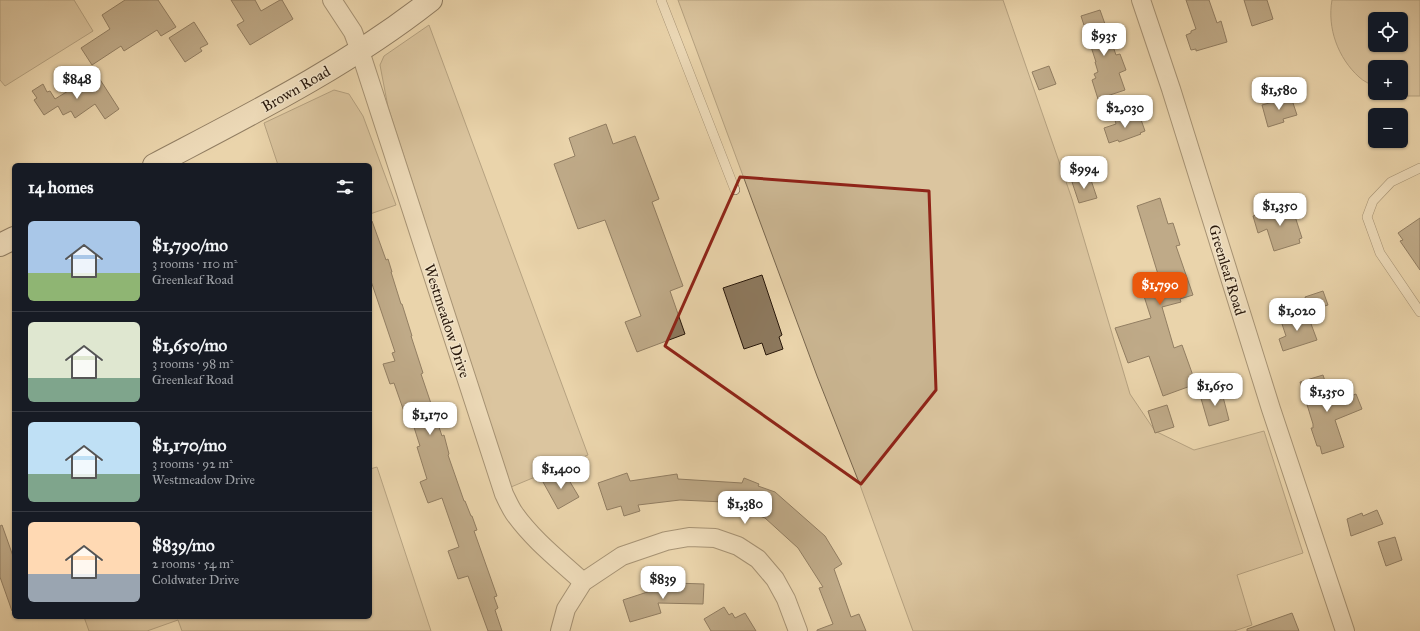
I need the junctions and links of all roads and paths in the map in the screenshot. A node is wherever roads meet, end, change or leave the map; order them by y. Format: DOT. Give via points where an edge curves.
graph roads {
  1 [pos="332,0"];
  2 [pos="431,0"];
  3 [pos="661,0"];
  4 [pos="1141,0"];
  5 [pos="360,51"];
  6 [pos="158,163"];
  7 [pos="1420,168"];
  8 [pos="735,190"];
  9 [pos="12,239"];
  10 [pos="0,245"];
  11 [pos="1420,312"];
  12 [pos="583,582"];
  13 [pos="560,631"];
  14 [pos="798,631"];
  15 [pos="1345,631"];
  1 -- 5 [label="street, Westmeadow Drive" via="353,32"];
  2 -- 5 [label="main road, Brown Road"];
  3 -- 8 [label="lane"];
  4 -- 15 [label="street, Greenleaf Road" via="1273,416"];
  5 -- 6 [label="main road, Brown Road" via="276,101"];
  5 -- 12 [label="street, Westmeadow Drive" via="504,494 514,512 539,542"];
  7 -- 11 [label="lane" via="1391,182 1373,201 1367,217 1380,253"];
  9 -- 10 [label="main road"];
  12 -- 13 [label="street" via="566,609"];
  12 -- 14 [label="street" via="622,556 666,541 689,537 715,538 738,546 758,559 775,579"];
}
